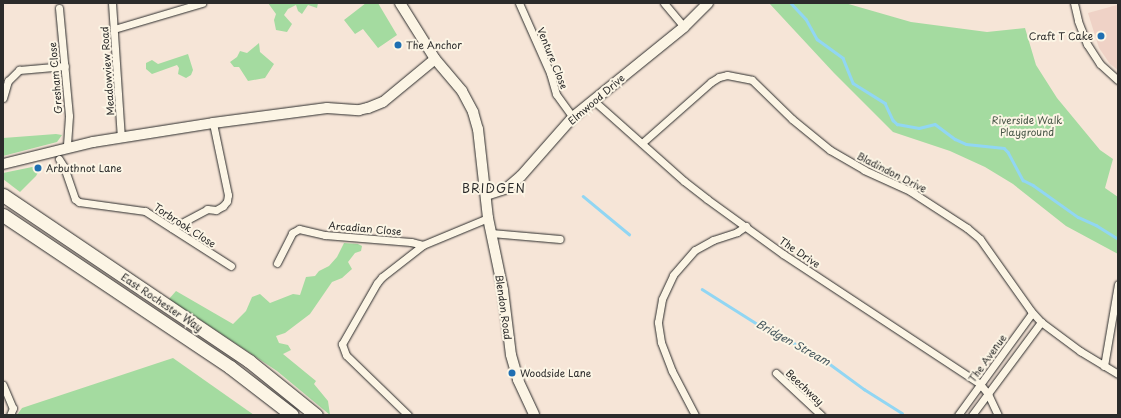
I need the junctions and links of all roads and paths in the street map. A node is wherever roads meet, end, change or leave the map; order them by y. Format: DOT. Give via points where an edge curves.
graph roads {
  1 [pos="112,3"];
  2 [pos="202,3"];
  3 [pos="400,3"];
  4 [pos="519,3"];
  5 [pos="664,3"];
  6 [pos="708,3"];
  7 [pos="1074,3"];
  8 [pos="59,8"];
  9 [pos="684,27"];
  10 [pos="114,29"];
  11 [pos="435,59"];
  12 [pos="65,66"];
  13 [pos="1118,80"];
  14 [pos="3,98"];
  15 [pos="592,100"];
  16 [pos="573,117"];
  17 [pos="213,123"];
  18 [pos="121,137"];
  19 [pos="642,143"];
  20 [pos="67,148"];
  21 [pos="59,159"];
  22 [pos="3,164"];
  23 [pos="3,195"];
  24 [pos="486,195"];
  25 [pos="3,215"];
  26 [pos="488,218"];
  27 [pos="746,226"];
  28 [pos="172,228"];
  29 [pos="491,233"];
  30 [pos="560,239"];
  31 [pos="423,245"];
  32 [pos="277,262"];
  33 [pos="231,266"];
  34 [pos="1118,284"];
  35 [pos="1032,313"];
  36 [pos="1041,322"];
  37 [pos="1104,366"];
  38 [pos="776,373"];
  39 [pos="1118,374"];
  40 [pos="980,384"];
  41 [pos="3,385"];
  42 [pos="988,394"];
  43 [pos="10,415"];
  44 [pos="292,415"];
  45 [pos="316,415"];
  46 [pos="408,415"];
  47 [pos="534,415"];
  48 [pos="695,415"];
  49 [pos="821,415"];
  50 [pos="958,415"];
  51 [pos="972,415"];
  52 [pos="998,415"];
  1 -- 10 [label="street, Meadowview Road"];
  2 -- 10 [label="street"];
  3 -- 11 [label="street, Blendon Road"];
  4 -- 16 [label="street, Venture Close" via="550,73 556,94"];
  5 -- 9 [label="street"];
  6 -- 9 [label="street, Elmwood Drive"];
  7 -- 13 [label="street" via="1087,44 1100,64"];
  8 -- 12 [label="street, Gresham Close"];
  9 -- 15 [label="street, Elmwood Drive"];
  10 -- 18 [label="street, Meadowview Road"];
  11 -- 17 [label="street" via="384,102 368,108 327,108"];
  11 -- 24 [label="street, Blendon Road" via="458,86 473,112 478,129"];
  12 -- 14 [label="street" via="19,70 8,81"];
  12 -- 20 [label="street, Gresham Close" via="69,116"];
  15 -- 16 [label="street, Elmwood Drive"];
  15 -- 19 [label="street, The Drive"];
  16 -- 24 [label="street, Elmwood Drive" via="521,176 507,188"];
  17 -- 18 [label="street"];
  17 -- 28 [label="street" via="228,195 227,201 216,210 207,210"];
  18 -- 20 [label="street"];
  19 -- 27 [label="street, The Drive" via="690,186"];
  19 -- 35 [label="street, Bladindon Drive" via="719,77 727,75 752,80 792,119 830,150 864,170 910,191 967,228 980,239"];
  20 -- 22 [label="street"];
  21 -- 28 [label="street, Torbrook Close" via="75,199 79,202 140,209"];
  23 -- 45 [label="highway, East Rochester Way" via="242,356"];
  24 -- 26 [label="street, Blendon Road"];
  25 -- 44 [label="highway, East Rochester Way" via="230,367"];
  26 -- 29 [label="street, Blendon Road"];
  26 -- 31 [label="street"];
  27 -- 40 [label="street, The Drive"];
  27 -- 48 [label="street" via="695,250 673,275 662,299 658,322 661,342 672,371"];
  28 -- 33 [label="street, Torbrook Close"];
  29 -- 30 [label="street"];
  29 -- 47 [label="street, Blendon Road" via="503,290 513,366"];
  31 -- 32 [label="street, Arcadian Close" via="324,235 299,229 292,233"];
  31 -- 46 [label="street" via="377,283 342,344 346,355"];
  34 -- 37 [label="street"];
  35 -- 36 [label="street, Bladindon Drive"];
  35 -- 40 [label="street, The Avenue"];
  36 -- 37 [label="street, Bladindon Drive"];
  36 -- 42 [label="street"];
  37 -- 39 [label="street, Bladindon Drive"];
  38 -- 49 [label="street, Beechway"];
  40 -- 42 [label="street, The Drive"];
  40 -- 50 [label="street, The Avenue"];
  41 -- 43 [label="street" via="11,399 13,408"];
  42 -- 51 [label="street"];
  42 -- 52 [label="street, The Drive"];
}
